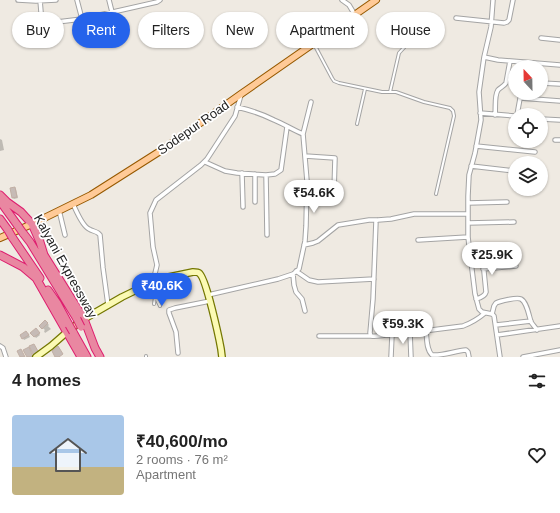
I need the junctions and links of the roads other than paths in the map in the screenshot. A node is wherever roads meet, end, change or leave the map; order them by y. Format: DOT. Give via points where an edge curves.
graph roads {
  1 [pos="18,0"];
  2 [pos="40,0"];
  3 [pos="56,0"];
  4 [pos="77,0"];
  5 [pos="109,0"];
  6 [pos="136,0"];
  7 [pos="160,0"];
  8 [pos="342,0"];
  9 [pos="376,0"];
  10 [pos="493,0"];
  11 [pos="513,0"];
  12 [pos="137,6"];
  13 [pos="41,12"];
  14 [pos="80,12"];
  15 [pos="112,12"];
  16 [pos="353,12"];
  17 [pos="359,12"];
  18 [pos="456,18"];
  19 [pos="491,22"];
  20 [pos="541,38"];
  21 [pos="560,40"];
  22 [pos="307,48"];
  23 [pos="316,48"];
  24 [pos="404,48"];
  25 [pos="484,57"];
  26 [pos="508,61"];
  27 [pos="548,65"];
  28 [pos="560,65"];
  29 [pos="508,72"];
  30 [pos="548,83"];
  31 [pos="560,84"];
  32 [pos="365,89"];
  33 [pos="390,92"];
  34 [pos="241,94"];
  35 [pos="547,100"];
  36 [pos="560,101"];
  37 [pos="311,102"];
  38 [pos="237,107"];
  39 [pos="480,113"];
  40 [pos="495,115"];
  41 [pos="508,116"];
  42 [pos="548,119"];
  43 [pos="560,120"];
  44 [pos="357,124"];
  45 [pos="287,127"];
  46 [pos="303,134"];
  47 [pos="554,140"];
  48 [pos="560,140"];
  49 [pos="476,146"];
  50 [pos="535,152"];
  51 [pos="305,156"];
  52 [pos="205,162"];
  53 [pos="471,166"];
  54 [pos="508,170"];
  55 [pos="242,173"];
  56 [pos="255,174"];
  57 [pos="266,175"];
  58 [pos="306,188"];
  59 [pos="321,189"];
  60 [pos="334,192"];
  61 [pos="436,194"];
  62 [pos="0,195"];
  63 [pos="0,202"];
  64 [pos="255,202"];
  65 [pos="507,202"];
  66 [pos="468,203"];
  67 [pos="73,204"];
  68 [pos="243,207"];
  69 [pos="59,210"];
  70 [pos="468,214"];
  71 [pos="0,219"];
  72 [pos="378,220"];
  73 [pos="514,222"];
  74 [pos="468,223"];
  75 [pos="32,224"];
  76 [pos="66,235"];
  77 [pos="267,235"];
  78 [pos="468,237"];
  79 [pos="0,238"];
  80 [pos="418,240"];
  81 [pos="304,245"];
  82 [pos="506,247"];
  83 [pos="0,255"];
  84 [pos="516,266"];
  85 [pos="484,270"];
  86 [pos="294,273"];
  87 [pos="374,279"];
  88 [pos="153,282"];
  89 [pos="156,296"];
  90 [pos="209,298"];
  91 [pos="476,299"];
  92 [pos="154,304"];
  93 [pos="108,305"];
  94 [pos="160,306"];
  95 [pos="305,311"];
  96 [pos="484,313"];
  97 [pos="492,314"];
  98 [pos="80,319"];
  99 [pos="531,321"];
  100 [pos="496,325"];
  101 [pos="560,326"];
  102 [pos="70,330"];
  103 [pos="426,330"];
  104 [pos="537,330"];
  105 [pos="410,332"];
  106 [pos="392,335"];
  107 [pos="497,335"];
  108 [pos="319,336"];
  109 [pos="372,336"];
  110 [pos="0,346"];
  111 [pos="560,350"];
  112 [pos="178,353"];
  113 [pos="546,355"];
  114 [pos="6,357"];
  115 [pos="36,357"];
  116 [pos="81,357"];
  117 [pos="87,357"];
  118 [pos="96,357"];
  119 [pos="100,357"];
  120 [pos="222,357"];
  121 [pos="391,357"];
  122 [pos="411,357"];
  123 [pos="469,357"];
  124 [pos="500,357"];
  125 [pos="523,357"];
  1 -- 2 [label="street"];
  2 -- 3 [label="street"];
  2 -- 13 [label="street"];
  4 -- 14 [label="street"];
  5 -- 15 [label="street"];
  6 -- 12 [label="street"];
  7 -- 12 [label="street"];
  8 -- 16 [label="street"];
  9 -- 17 [label="main road, Sodepur Road"];
  10 -- 19 [label="street"];
  11 -- 19 [label="street" via="507,22"];
  12 -- 15 [label="street"];
  18 -- 19 [label="street"];
  19 -- 25 [label="street"];
  20 -- 21 [label="street"];
  22 -- 34 [label="main road, Sodepur Road"];
  23 -- 32 [label="lane" via="334,81"];
  24 -- 33 [label="lane" via="399,53"];
  25 -- 26 [label="street"];
  25 -- 39 [label="street" via="479,92"];
  27 -- 28 [label="street"];
  29 -- 40 [label="street" via="506,83 498,91"];
  30 -- 31 [label="street"];
  32 -- 33 [label="lane"];
  32 -- 44 [label="lane"];
  33 -- 61 [label="lane" via="450,108 453,111"];
  34 -- 38 [label="street"];
  34 -- 67 [label="main road, Sodepur Road" via="165,148 92,195"];
  35 -- 36 [label="street"];
  37 -- 46 [label="street"];
  38 -- 45 [label="street" via="274,119"];
  38 -- 52 [label="street" via="235,116"];
  39 -- 40 [label="street"];
  39 -- 49 [label="street"];
  40 -- 41 [label="street"];
  42 -- 43 [label="street"];
  45 -- 46 [label="street"];
  45 -- 57 [label="street" via="281,170"];
  46 -- 51 [label="street"];
  47 -- 48 [label="street"];
  49 -- 50 [label="street"];
  49 -- 53 [label="street"];
  51 -- 58 [label="street"];
  51 -- 60 [label="street" via="335,158"];
  52 -- 55 [label="street" via="225,171"];
  52 -- 88 [label="street" via="156,200 152,208 150,213 157,265"];
  53 -- 54 [label="street"];
  53 -- 66 [label="street"];
  55 -- 56 [label="street"];
  55 -- 68 [label="street"];
  56 -- 57 [label="street"];
  56 -- 64 [label="street"];
  57 -- 77 [label="street"];
  58 -- 59 [label="street"];
  58 -- 81 [label="street"];
  62 -- 75 [label="highway, Kalyani Expressway"];
  63 -- 98 [label="highway, bridge" via="30,242"];
  65 -- 66 [label="street"];
  66 -- 70 [label="street"];
  67 -- 69 [label="main road, Sodepur Road"];
  67 -- 93 [label="street" via="86,227 100,235"];
  69 -- 75 [label="main road, Sodepur Road"];
  69 -- 76 [label="street"];
  70 -- 72 [label="street" via="414,214"];
  70 -- 74 [label="street"];
  71 -- 102 [label="highway, bridge" via="57,303"];
  72 -- 81 [label="street" via="338,225 318,241"];
  72 -- 87 [label="street" via="375,233"];
  73 -- 74 [label="street"];
  74 -- 78 [label="street"];
  75 -- 79 [label="main road, Sodepur Road"];
  75 -- 98 [label="highway, Kalyani Expressway" via="44,255"];
  78 -- 80 [label="street"];
  78 -- 91 [label="street"];
  81 -- 86 [label="street" via="299,269"];
  82 -- 85 [label="street" via="482,251"];
  83 -- 102 [label="highway" via="23,267 36,278"];
  84 -- 85 [label="street"];
  85 -- 91 [label="street" via="486,292"];
  86 -- 87 [label="street" via="318,282"];
  86 -- 90 [label="street"];
  86 -- 95 [label="street" via="296,292 302,299"];
  87 -- 109 [label="street" via="370,334"];
  88 -- 89 [label="lane"];
  88 -- 90 [label="street" via="198,272"];
  88 -- 93 [label="street"];
  89 -- 92 [label="lane"];
  89 -- 94 [label="lane"];
  90 -- 112 [label="street" via="169,310 176,332"];
  90 -- 120 [label="street"];
  91 -- 96 [label="street" via="479,309"];
  93 -- 98 [label="street"];
  96 -- 97 [label="street"];
  96 -- 103 [label="street" via="463,326"];
  97 -- 99 [label="street" via="496,303 519,298 523,301"];
  97 -- 100 [label="street"];
  98 -- 102 [label="street"];
  98 -- 118 [label="highway, bridge" via="81,327"];
  98 -- 119 [label="highway, Kalyani Expressway"];
  99 -- 100 [label="street"];
  99 -- 104 [label="street"];
  100 -- 107 [label="street"];
  101 -- 104 [label="street"];
  102 -- 115 [label="street"];
  102 -- 116 [label="highway"];
  102 -- 117 [label="highway"];
  103 -- 105 [label="street"];
  103 -- 123 [label="street" via="428,350 432,355 466,350"];
  104 -- 107 [label="street"];
  105 -- 106 [label="street"];
  105 -- 122 [label="street"];
  106 -- 109 [label="street"];
  106 -- 121 [label="street"];
  107 -- 124 [label="street"];
  108 -- 109 [label="street"];
  110 -- 114 [label="street"];
  111 -- 113 [label="street"];
  113 -- 125 [label="street"];
}
